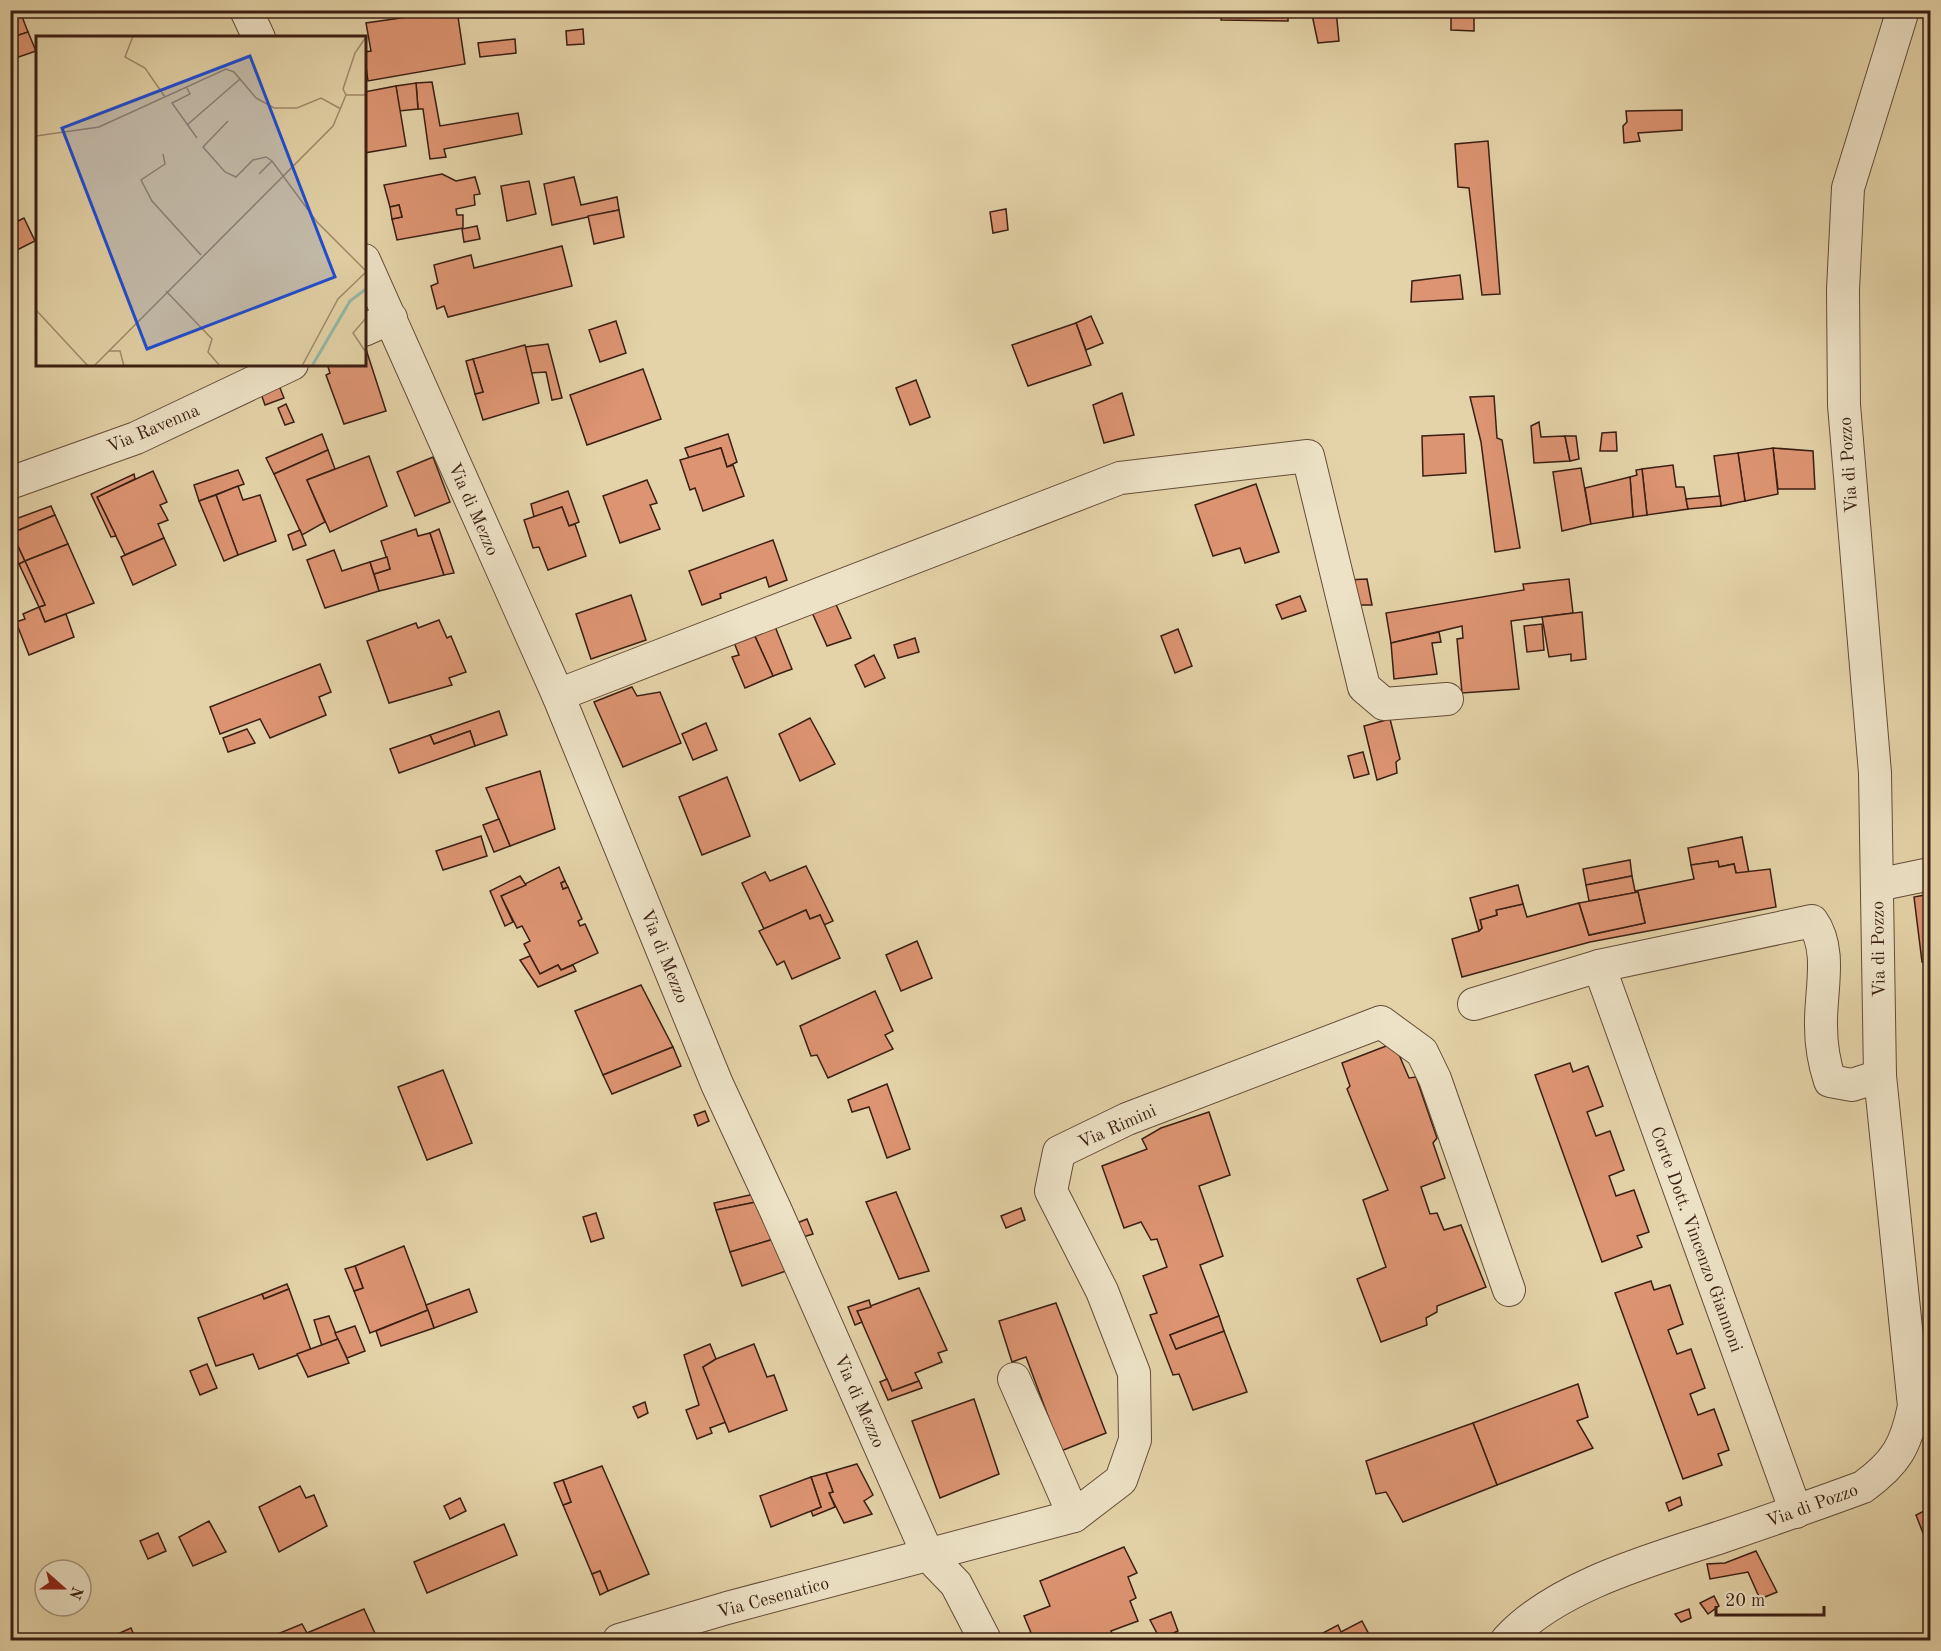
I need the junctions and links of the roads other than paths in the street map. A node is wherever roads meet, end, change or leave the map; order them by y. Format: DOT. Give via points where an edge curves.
graph roads {
  1 [pos="246,10"];
  2 [pos="1903,10"];
  3 [pos="258,36"];
  4 [pos="366,270"];
  5 [pos="378,324"];
  6 [pos="288,366"];
  7 [pos="10,483"];
  8 [pos="558,695"];
  9 [pos="1447,699"];
  10 [pos="1930,874"];
  11 [pos="1877,885"];
  12 [pos="1599,966"];
  13 [pos="1474,1004"];
  14 [pos="1880,1076"];
  15 [pos="1509,1290"];
  16 [pos="1014,1379"];
  17 [pos="1796,1512"];
  18 [pos="1074,1516"];
  19 [pos="928,1556"];
  20 [pos="619,1641"];
  21 [pos="985,1641"];
  22 [pos="1507,1641"];
  1 -- 3 [label="street"];
  2 -- 11 [label="street, Via di Pozzo" via="1848,188 1843,290 1844,405 1875,772"];
  4 -- 5 [label="street, Via di Mezzo"];
  5 -- 8 [label="street, Via di Mezzo"];
  6 -- 7 [label="street, Via Ravenna" via="136,438"];
  8 -- 9 [label="street" via="1120,478 1308,456 1364,687 1384,704"];
  8 -- 19 [label="street, Via di Mezzo" via="717,1084"];
  10 -- 11 [label="street"];
  11 -- 14 [label="street, Via di Pozzo"];
  12 -- 13 [label="street"];
  12 -- 14 [label="street" via="1812,921 1822,935 1821,1026 1830,1081 1852,1085"];
  12 -- 17 [label="street, Corte Dott. Vincenzo Giannoni"];
  14 -- 17 [label="street, Via di Pozzo" via="1914,1406 1910,1430 1899,1453 1883,1472 1863,1486"];
  15 -- 18 [label="street, Via Rimini" via="1435,1079 1422,1052 1381,1022 1127,1119 1059,1152 1051,1191 1102,1291 1134,1373 1135,1440 1121,1480"];
  16 -- 18 [label="street"];
  17 -- 22 [label="street, Via di Pozzo" via="1603,1578 1562,1600 1515,1631"];
  18 -- 19 [label="street, Via Rimini"];
  19 -- 20 [label="street, Via Cesenatico" via="727,1608"];
  19 -- 21 [label="street, Via di Mezzo" via="956,1584"];
}
